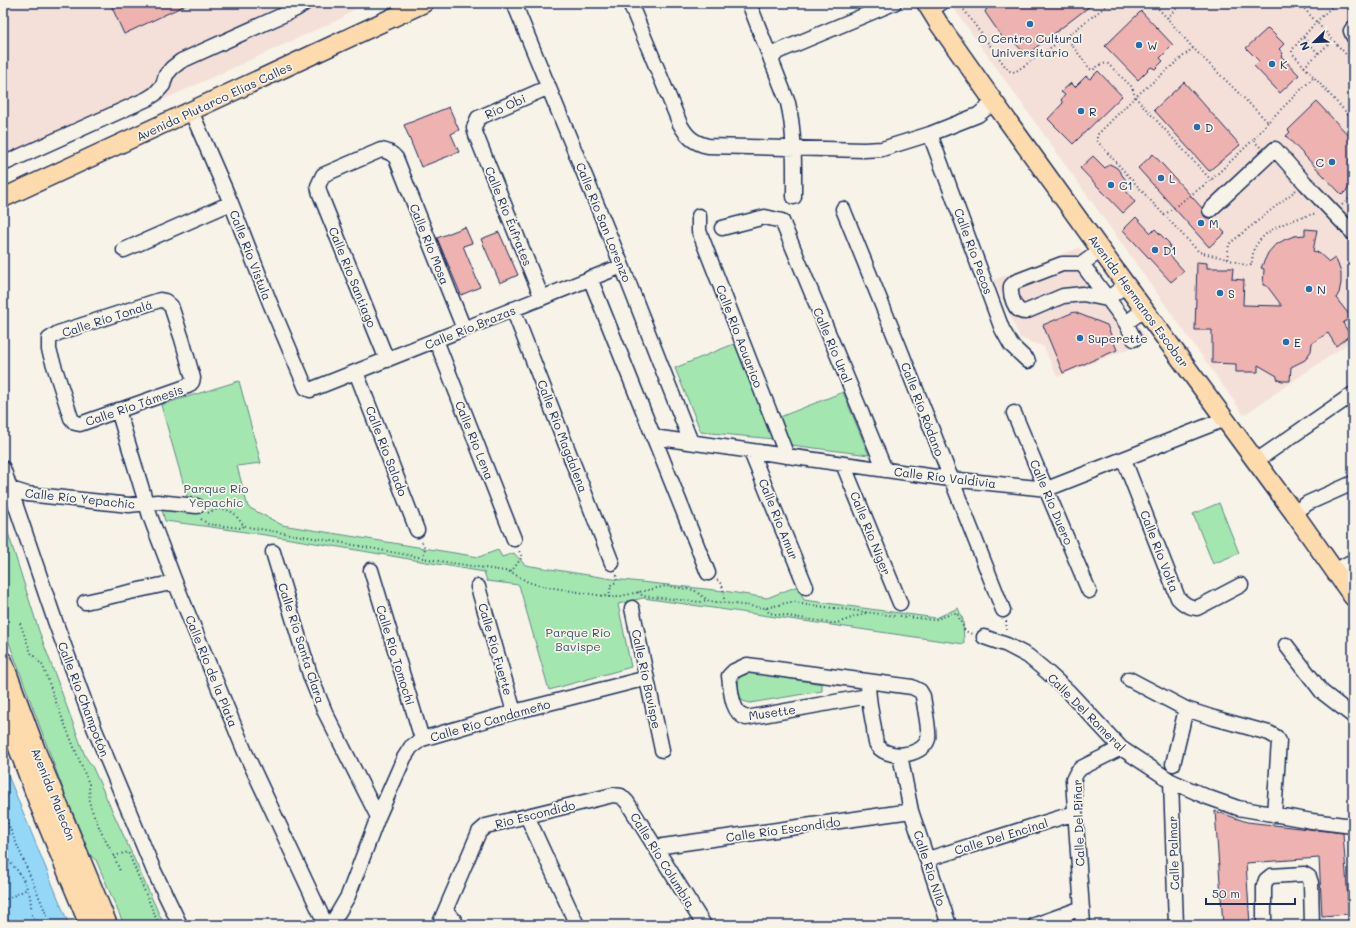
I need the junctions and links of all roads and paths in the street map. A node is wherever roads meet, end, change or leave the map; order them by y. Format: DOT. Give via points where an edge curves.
graph roads {
  1 [pos="305,3"];
  2 [pos="514,3"];
  3 [pos="630,3"];
  4 [pos="749,3"];
  5 [pos="894,3"];
  6 [pos="962,3"];
  7 [pos="1110,3"];
  8 [pos="1153,3"];
  9 [pos="1182,3"];
  10 [pos="1299,3"];
  11 [pos="1336,3"];
  12 [pos="414,5"];
  13 [pos="933,5"];
  14 [pos="1166,18"];
  15 [pos="1317,21"];
  16 [pos="1353,28"];
  17 [pos="1353,36"];
  18 [pos="1066,37"];
  19 [pos="1303,38"];
  20 [pos="1333,40"];
  21 [pos="1193,48"];
  22 [pos="1318,53"];
  23 [pos="771,60"];
  24 [pos="1353,62"];
  25 [pos="1304,67"];
  26 [pos="1314,77"];
  27 [pos="549,87"];
  28 [pos="1135,97"];
  29 [pos="994,102"];
  30 [pos="191,111"];
  31 [pos="1353,120"];
  32 [pos="1268,122"];
  33 [pos="930,134"];
  34 [pos="476,135"];
  35 [pos="1253,140"];
  36 [pos="793,148"];
  37 [pos="1267,156"];
  38 [pos="3,164"];
  39 [pos="1211,180"];
  40 [pos="1305,183"];
  41 [pos="320,194"];
  42 [pos="794,197"];
  43 [pos="3,198"];
  44 [pos="231,203"];
  45 [pos="1329,208"];
  46 [pos="843,209"];
  47 [pos="1210,210"];
  48 [pos="1164,215"];
  49 [pos="699,216"];
  50 [pos="1351,226"];
  51 [pos="722,228"];
  52 [pos="124,250"];
  53 [pos="1101,250"];
  54 [pos="1228,259"];
  55 [pos="1082,264"];
  56 [pos="622,266"];
  57 [pos="590,278"];
  58 [pos="1126,285"];
  59 [pos="542,298"];
  60 [pos="1107,299"];
  61 [pos="1145,309"];
  62 [pos="513,310"];
  63 [pos="1126,323"];
  64 [pos="464,329"];
  65 [pos="1134,339"];
  66 [pos="436,340"];
  67 [pos="386,360"];
  68 [pos="1028,361"];
  69 [pos="356,372"];
  70 [pos="192,382"];
  71 [pos="318,387"];
  72 [pos="1353,394"];
  73 [pos="118,410"];
  74 [pos="1014,413"];
  75 [pos="1225,419"];
  76 [pos="75,423"];
  77 [pos="653,437"];
  78 [pos="691,442"];
  79 [pos="752,452"];
  80 [pos="787,456"];
  81 [pos="1124,460"];
  82 [pos="1256,461"];
  83 [pos="843,464"];
  84 [pos="3,468"];
  85 [pos="885,470"];
  86 [pos="950,479"];
  87 [pos="1353,483"];
  88 [pos="11,489"];
  89 [pos="1047,489"];
  90 [pos="146,503"];
  91 [pos="1294,513"];
  92 [pos="200,515"];
  93 [pos="244,526"];
  94 [pos="417,530"];
  95 [pos="514,539"];
  96 [pos="273,552"];
  97 [pos="423,558"];
  98 [pos="1353,561"];
  99 [pos="612,563"];
  100 [pos="370,570"];
  101 [pos="1334,571"];
  102 [pos="512,572"];
  103 [pos="708,573"];
  104 [pos="175,582"];
  105 [pos="1242,585"];
  106 [pos="806,586"];
  107 [pos="478,587"];
  108 [pos="1088,591"];
  109 [pos="638,592"];
  110 [pos="609,597"];
  111 [pos="1353,597"];
  112 [pos="708,600"];
  113 [pos="85,602"];
  114 [pos="724,603"];
  115 [pos="900,603"];
  116 [pos="632,608"];
  117 [pos="766,608"];
  118 [pos="1003,610"];
  119 [pos="867,612"];
  120 [pos="20,623"];
  121 [pos="984,636"];
  122 [pos="1007,645"];
  123 [pos="1286,645"];
  124 [pos="3,661"];
  125 [pos="647,678"];
  126 [pos="1129,678"];
  127 [pos="868,689"];
  128 [pos="3,708"];
  129 [pos="1186,709"];
  130 [pos="514,712"];
  131 [pos="1353,716"];
  132 [pos="422,739"];
  133 [pos="1121,748"];
  134 [pos="662,750"];
  135 [pos="900,755"];
  136 [pos="1172,764"];
  137 [pos="1170,781"];
  138 [pos="620,796"];
  139 [pos="911,811"];
  140 [pos="3,812"];
  141 [pos="1075,813"];
  142 [pos="1274,815"];
  143 [pos="527,816"];
  144 [pos="378,817"];
  145 [pos="4,818"];
  146 [pos="1353,826"];
  147 [pos="3,834"];
  148 [pos="656,848"];
  149 [pos="3,851"];
  150 [pos="3,855"];
  151 [pos="114,856"];
  152 [pos="928,859"];
  153 [pos="120,872"];
  154 [pos="27,889"];
  155 [pos="3,901"];
  156 [pos="1082,908"];
  157 [pos="446,911"];
  158 [pos="42,925"];
  159 [pos="51,925"];
  160 [pos="89,925"];
  161 [pos="108,925"];
  162 [pos="159,925"];
  163 [pos="180,925"];
  164 [pos="327,925"];
  165 [pos="439,925"];
  166 [pos="457,925"];
  167 [pos="577,925"];
  168 [pos="704,925"];
  169 [pos="949,925"];
  170 [pos="1035,925"];
  171 [pos="1083,925"];
  172 [pos="1176,925"];
  173 [pos="1264,925"];
  174 [pos="1312,925"];
  1 -- 38 [label="street" via="296,10 181,61 166,75 163,85 155,94 147,99"];
  2 -- 27 [label="street, Calle Río San Lorenzo"];
  3 -- 36 [label="street" via="684,133 691,140 708,146"];
  4 -- 23 [label="street"];
  5 -- 23 [label="street" via="777,52"];
  6 -- 18 [label="path" via="1010,71 1015,72"];
  7 -- 18 [label="path"];
  8 -- 14 [label="path"];
  9 -- 14 [label="path"];
  10 -- 15 [label="path"];
  11 -- 15 [label="path"];
  12 -- 30 [label="main road, Avenida Plutarco Elías Calles"];
  13 -- 29 [label="main road, Avenida Hermanos Escobar" via="938,24"];
  14 -- 21 [label="path"];
  15 -- 19 [label="path"];
  15 -- 20 [label="path"];
  16 -- 17 [label="street"];
  18 -- 28 [label="path" via="1090,70 1107,63 1132,87"];
  19 -- 22 [label="path"];
  19 -- 25 [label="path" via="1292,53"];
  20 -- 22 [label="path"];
  20 -- 24 [label="path"];
  21 -- 28 [label="path"];
  21 -- 32 [label="path"];
  22 -- 25 [label="path"];
  23 -- 36 [label="street" via="788,103"];
  25 -- 26 [label="path"];
  26 -- 31 [label="path"];
  26 -- 32 [label="path"];
  27 -- 34 [label="street, Río Obi" via="478,118 474,128"];
  27 -- 56 [label="street, Calle Río San Lorenzo"];
  28 -- 39 [label="path"];
  28 -- 48 [label="path" via="1097,135 1097,141"];
  29 -- 33 [label="street" via="978,115"];
  29 -- 53 [label="main road, Avenida Hermanos Escobar"];
  30 -- 43 [label="main road, Avenida Plutarco Elías Calles"];
  30 -- 44 [label="street, Calle Río Vistula"];
  32 -- 35 [label="path"];
  33 -- 36 [label="street" via="882,149"];
  33 -- 68 [label="street, Calle Río Pecos" via="1002,329 1011,345"];
  34 -- 59 [label="street, Calle Río Éufrates"];
  35 -- 37 [label="path"];
  35 -- 39 [label="path"];
  36 -- 42 [label="street"];
  37 -- 40 [label="street" via="1275,149"];
  37 -- 47 [label="street"];
  39 -- 48 [label="path"];
  40 -- 45 [label="street"];
  40 -- 54 [label="path" via="1230,244"];
  41 -- 64 [label="street, Calle Río Mosa" via="318,186 322,175 381,150 392,154 396,158"];
  41 -- 67 [label="street, Calle Río Santiago"];
  44 -- 52 [label="street"];
  44 -- 71 [label="street, Calle Río Vistula" via="306,388 310,390"];
  45 -- 50 [label="street"];
  45 -- 54 [label="path" via="1270,231 1254,248 1251,265"];
  46 -- 86 [label="street, Calle Río Ródano"];
  48 -- 54 [label="path" via="1199,252"];
  49 -- 80 [label="street, Calle Río Acuarico" via="699,231"];
  51 -- 85 [label="street, Calle Río Ural" via="765,217 782,221"];
  53 -- 55 [label="street"];
  53 -- 58 [label="main road, Avenida Hermanos Escobar"];
  55 -- 60 [label="street"];
  55 -- 60 [label="street" via="1062,264 1015,282 1010,293 1017,309 1025,312 1063,296 1083,294"];
  56 -- 57 [label="street, Calle Río Brazas"];
  56 -- 78 [label="street, Calle Río San Lorenzo"];
  57 -- 59 [label="street, Calle Río Brazas"];
  57 -- 77 [label="street"];
  58 -- 60 [label="street"];
  58 -- 61 [label="main road, Avenida Hermanos Escobar"];
  59 -- 62 [label="street, Calle Río Brazas"];
  60 -- 63 [label="street"];
  61 -- 63 [label="street"];
  61 -- 75 [label="main road, Avenida Hermanos Escobar"];
  62 -- 64 [label="street, Calle Río Brazas"];
  62 -- 99 [label="street, Calle Río Magdalena"];
  63 -- 65 [label="street"];
  64 -- 66 [label="street, Calle Río Brazas"];
  66 -- 67 [label="street, Calle Río Brazas"];
  66 -- 95 [label="street, Calle Rio Lena"];
  67 -- 69 [label="street, Calle Río Brazas"];
  69 -- 71 [label="street, Calle Río Brazas"];
  69 -- 94 [label="street, Calle Río Salado"];
  70 -- 73 [label="street, Calle Río Támesis" via="188,386"];
  70 -- 76 [label="street, Calle Río Tonalá" via="182,339 171,306 166,301 160,300 58,333 50,339 49,350 71,418"];
  72 -- 82 [label="street"];
  73 -- 76 [label="street, Calle Río Támesis" via="80,424"];
  73 -- 90 [label="street, Calle Río de la Plata"];
  74 -- 89 [label="street, Calle Río Duero"];
  75 -- 81 [label="street, Calle Río Valdivia"];
  75 -- 82 [label="main road, Avenida Hermanos Escobar"];
  77 -- 78 [label="street, Calle Río Valdivia"];
  77 -- 103 [label="street"];
  78 -- 79 [label="street, Calle Río Valdivia"];
  79 -- 80 [label="street, Calle Río Valdivia"];
  79 -- 106 [label="street, Calle Río Amur"];
  80 -- 83 [label="street, Calle Río Valdivia"];
  81 -- 89 [label="street, Calle Río Valdivia"];
  81 -- 105 [label="street, Calle Río Volta" via="1178,598 1184,604 1197,608"];
  82 -- 91 [label="main road, Avenida Hermanos Escobar"];
  83 -- 85 [label="street, Calle Río Valdivia"];
  83 -- 115 [label="street, Calle Río Niger"];
  84 -- 88 [label="street, Calle Río Champotón"];
  85 -- 86 [label="street, Calle Río Valdivia"];
  86 -- 89 [label="street, Calle Río Valdivia"];
  86 -- 118 [label="street, Calle Río Ródano"];
  87 -- 91 [label="street" via="1308,503"];
  88 -- 90 [label="street, Calle Río Yepachic" via="27,494 129,505"];
  88 -- 163 [label="street, Calle Río Champotón" via="95,730 154,871"];
  89 -- 108 [label="street, Calle Río Duero"];
  90 -- 92 [label="street, Calle Río Yepachic" via="157,502"];
  90 -- 104 [label="street, Calle Río de la Plata"];
  91 -- 101 [label="main road, Avenida Hermanos Escobar"];
  92 -- 93 [label="path" via="208,524 241,528"];
  92 -- 93 [label="path" via="225,509 232,512"];
  93 -- 97 [label="path"];
  94 -- 97 [label="path" via="425,548"];
  95 -- 102 [label="path" via="522,557"];
  96 -- 144 [label="street, Calle Río Santa Clara" via="311,678 325,712"];
  97 -- 102 [label="path"];
  98 -- 101 [label="street"];
  99 -- 110 [label="path" via="612,575 617,576 616,582 610,585"];
  100 -- 132 [label="street, Calle Río Tomochi"];
  101 -- 111 [label="main road, Avenida Hermanos Escobar"];
  102 -- 110 [label="path" via="528,582 542,586"];
  103 -- 114 [label="path" via="721,583"];
  104 -- 113 [label="street"];
  104 -- 164 [label="street, Calle Río de la Plata" via="245,752"];
  107 -- 130 [label="street, Calle Río Fuerte"];
  109 -- 110 [label="path"];
  109 -- 112 [label="path" via="643,596 700,602"];
  109 -- 112 [label="path" via="666,586 694,590"];
  112 -- 114 [label="path"];
  114 -- 117 [label="path"];
  116 -- 125 [label="street, Calle Río Bavispe"];
  117 -- 119 [label="path" via="797,602"];
  117 -- 119 [label="path" via="769,613 831,623"];
  118 -- 122 [label="path" via="1007,627"];
  119 -- 121 [label="path" via="934,620 957,613 965,631"];
  120 -- 151 [label="path" via="31,653 43,666 89,784 90,806"];
  121 -- 122 [label="street, Calle Del Romeral"];
  122 -- 133 [label="street, Calle Del Romeral" via="1028,656 1046,671"];
  123 -- 131 [label="street" via="1322,692"];
  124 -- 161 [label="main road, Avenida Malecón" via="37,753"];
  125 -- 130 [label="street, Calle Río Candameño"];
  125 -- 134 [label="street, Calle Río Bavispe"];
  126 -- 129 [label="street"];
  127 -- 127 [label="street, Musette" via="747,665 729,676 734,705 746,718"];
  127 -- 135 [label="street" via="876,743 888,754"];
  127 -- 135 [label="street, Musette" via="912,687 923,696 928,738 924,747"];
  128 -- 160 [label="main road, Avenida Malecón" via="40,807"];
  129 -- 136 [label="street"];
  129 -- 142 [label="street" via="1276,737 1279,741"];
  130 -- 132 [label="street, Calle Río Candameño"];
  132 -- 144 [label="street, Calle Río Candameño" via="404,758"];
  133 -- 137 [label="street, Calle Del Romeral"];
  133 -- 141 [label="street, Calle Del Piñar" via="1080,768 1077,772 1073,780"];
  135 -- 139 [label="street"];
  137 -- 142 [label="street, Calle Del Romeral" via="1238,808"];
  137 -- 172 [label="street, Calle Palmar"];
  138 -- 143 [label="street, Rio Escondido" via="613,795"];
  138 -- 148 [label="street, Calle Río Columbia" via="627,802"];
  139 -- 148 [label="street, Calle Río Escondido"];
  139 -- 152 [label="street, Calle Río Nilo"];
  140 -- 145 [label="path"];
  141 -- 152 [label="street, Calle Del Encinal"];
  141 -- 156 [label="street, Calle Del Piñar"];
  142 -- 146 [label="street, Calle Del Romeral"];
  143 -- 157 [label="street, Rio Escondido" via="482,828"];
  143 -- 167 [label="street"];
  144 -- 164 [label="street, Calle Río Candameño" via="348,896 334,920"];
  145 -- 159 [label="path"];
  147 -- 149 [label="path"];
  148 -- 168 [label="street, Calle Río Columbia"];
  150 -- 154 [label="path" via="18,871"];
  151 -- 153 [label="path"];
  151 -- 162 [label="path" via="128,852"];
  152 -- 169 [label="street, Calle Río Nilo"];
  154 -- 155 [label="path"];
  154 -- 158 [label="path" via="32,915"];
  156 -- 170 [label="street"];
  156 -- 171 [label="street, Calle Del Piñar"];
  157 -- 165 [label="street, Rio Escondido"];
  157 -- 166 [label="street"];
  173 -- 174 [label="street" via="1266,880 1272,876 1304,874 1309,877 1311,883"];
}
